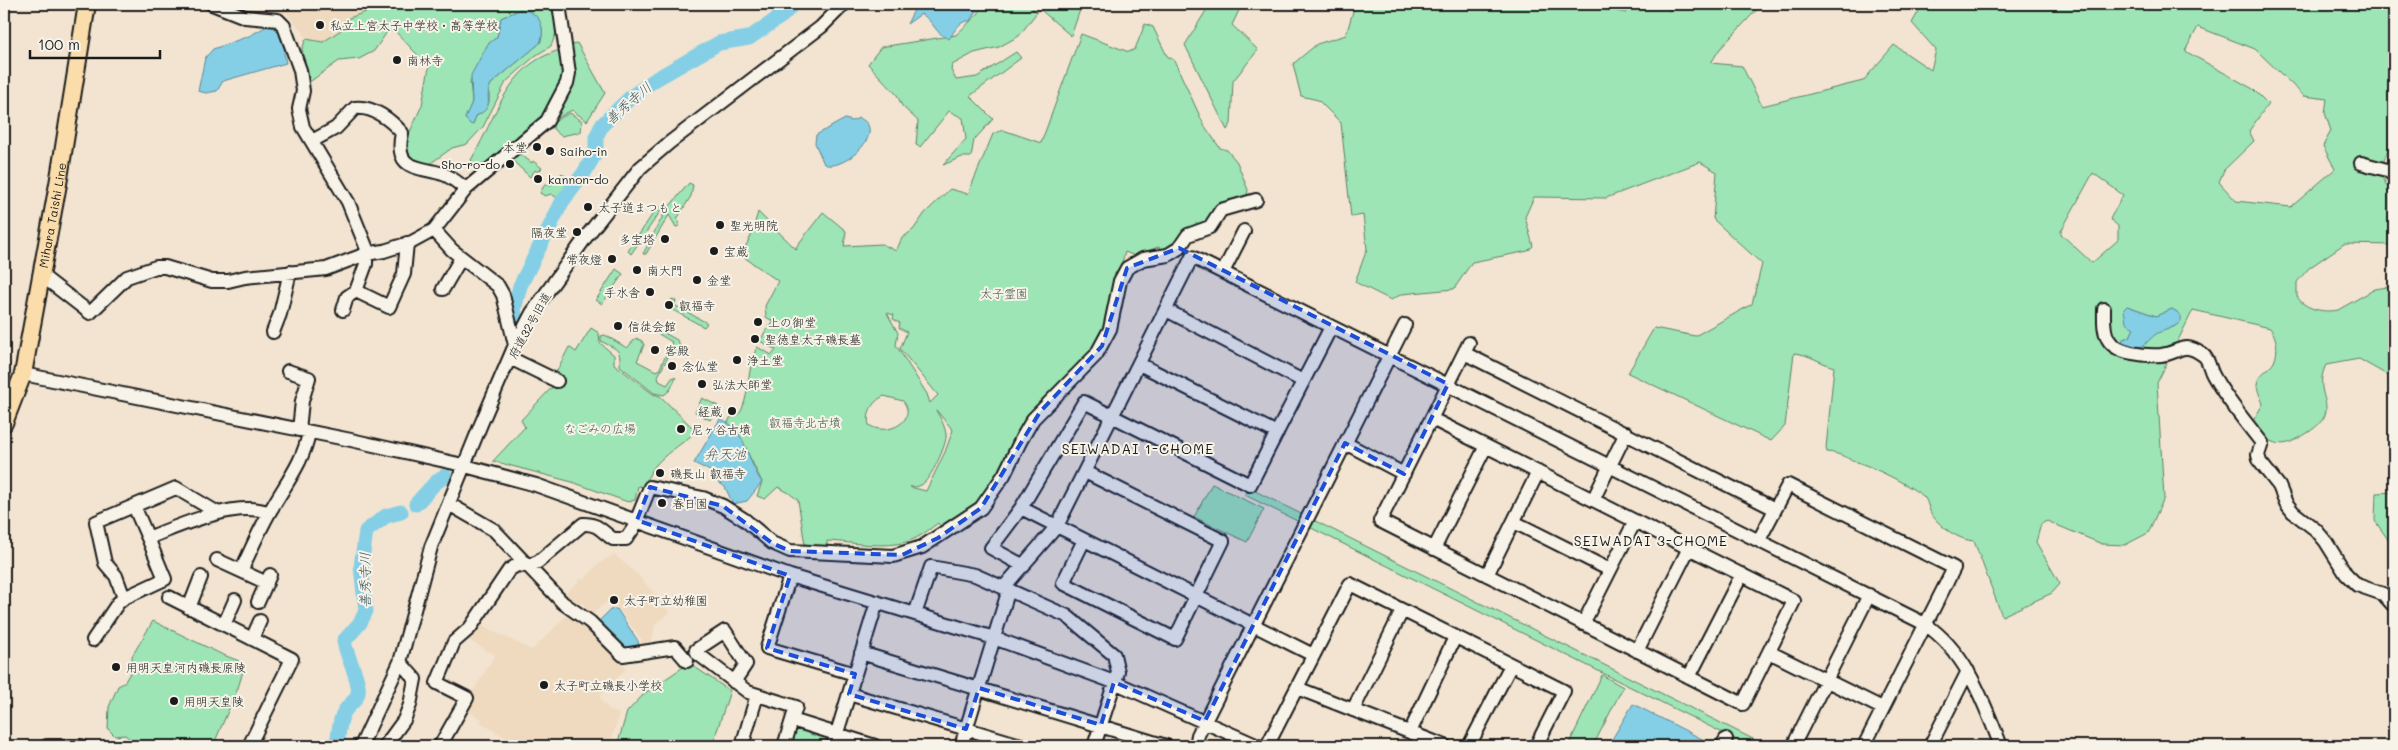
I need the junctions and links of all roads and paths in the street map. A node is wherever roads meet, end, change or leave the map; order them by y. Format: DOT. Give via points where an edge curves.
graph roads {
  1 [pos="87,4"];
  2 [pos="212,4"];
  3 [pos="559,4"];
  4 [pos="844,4"];
  5 [pos="312,141"];
  6 [pos="2361,163"];
  7 [pos="2394,176"];
  8 [pos="466,189"];
  9 [pos="1256,200"];
  10 [pos="434,230"];
  11 [pos="1244,232"];
  12 [pos="407,243"];
  13 [pos="1179,248"];
  14 [pos="368,254"];
  15 [pos="1192,257"];
  16 [pos="461,258"];
  17 [pos="290,272"];
  18 [pos="1223,272"];
  19 [pos="41,275"];
  20 [pos="443,289"];
  21 [pos="356,291"];
  22 [pos="2104,309"];
  23 [pos="343,310"];
  24 [pos="1166,310"];
  25 [pos="1405,325"];
  26 [pos="1331,326"];
  27 [pos="273,332"];
  28 [pos="515,345"];
  29 [pos="1389,356"];
  30 [pos="510,358"];
  31 [pos="1139,364"];
  32 [pos="288,371"];
  33 [pos="22,374"];
  34 [pos="557,381"];
  35 [pos="1303,381"];
  36 [pos="1448,384"];
  37 [pos="1113,416"];
  38 [pos="1432,419"];
  39 [pos="4,423"];
  40 [pos="304,431"];
  41 [pos="1277,432"];
  42 [pos="1626,433"];
  43 [pos="1345,444"];
  44 [pos="1486,446"];
  45 [pos="1610,465"];
  46 [pos="465,466"];
  47 [pos="1085,472"];
  48 [pos="1538,472"];
  49 [pos="1404,474"];
  50 [pos="1594,500"];
  51 [pos="448,504"];
  52 [pos="134,506"];
  53 [pos="1022,508"];
  54 [pos="1775,509"];
  55 [pos="218,513"];
  56 [pos="269,513"];
  57 [pos="637,520"];
  58 [pos="1635,521"];
  59 [pos="1514,522"];
  60 [pos="1057,526"];
  61 [pos="148,538"];
  62 [pos="1084,540"];
  63 [pos="1759,540"];
  64 [pos="1689,548"];
  65 [pos="1434,549"];
  66 [pos="217,560"];
  67 [pos="526,566"];
  68 [pos="1024,566"];
  69 [pos="1610,570"];
  70 [pos="241,571"];
  71 [pos="1742,574"];
  72 [pos="1487,575"];
  73 [pos="790,576"];
  74 [pos="201,577"];
  75 [pos="1007,588"];
  76 [pos="1869,595"];
  77 [pos="1196,596"];
  78 [pos="168,597"];
  79 [pos="124,598"];
  80 [pos="235,600"];
  81 [pos="258,602"];
  82 [pos="877,602"];
  83 [pos="2394,606"];
  84 [pos="189,608"];
  85 [pos="1402,611"];
  86 [pos="915,614"];
  87 [pos="260,621"];
  88 [pos="1583,624"];
  89 [pos="1925,624"];
  90 [pos="224,625"];
  91 [pos="1255,626"];
  92 [pos="1455,637"];
  93 [pos="994,638"];
  94 [pos="252,639"];
  95 [pos="93,640"];
  96 [pos="1637,650"];
  97 [pos="1769,652"];
  98 [pos="861,653"];
  99 [pos="1313,655"];
  100 [pos="687,661"];
  101 [pos="400,662"];
  102 [pos="1511,664"];
  103 [pos="1968,671"];
  104 [pos="855,674"];
  105 [pos="1689,677"];
  106 [pos="415,679"];
  107 [pos="1826,680"];
  108 [pos="734,682"];
  109 [pos="1114,682"];
  110 [pos="437,683"];
  111 [pos="979,688"];
  112 [pos="1297,688"];
  113 [pos="849,694"];
  114 [pos="756,695"];
  115 [pos="1882,708"];
  116 [pos="1353,710"];
  117 [pos="792,720"];
  118 [pos="1206,721"];
  119 [pos="1101,725"];
  120 [pos="966,729"];
  121 [pos="1410,732"];
  122 [pos="835,740"];
  123 [pos="47,746"];
  124 [pos="81,746"];
  125 [pos="249,746"];
  126 [pos="361,746"];
  127 [pos="385,746"];
  128 [pos="440,746"];
  129 [pos="742,746"];
  130 [pos="784,746"];
  131 [pos="875,746"];
  132 [pos="961,746"];
  133 [pos="1024,746"];
  134 [pos="1094,746"];
  135 [pos="1166,746"];
  136 [pos="1196,746"];
  137 [pos="1258,746"];
  138 [pos="1267,746"];
  139 [pos="1445,746"];
  140 [pos="1469,746"];
  141 [pos="1536,746"];
  142 [pos="1793,746"];
  143 [pos="1864,746"];
  144 [pos="1930,746"];
  145 [pos="2001,746"];
  1 -- 19 [label="main road, Mihara Taishi Line"];
  2 -- 5 [label="street" via="245,17 278,20 284,26 300,70 303,92 299,109 303,127"];
  3 -- 8 [label="street" via="568,64 567,83 547,121"];
  4 -- 28 [label="street, 府道32号旧道" via="816,31 640,168 548,290"];
  5 -- 8 [label="street" via="336,128 355,108 375,111 402,133 400,150 406,164 445,175"];
  5 -- 14 [label="street" via="348,202"];
  6 -- 7 [label="street" via="2387,170"];
  8 -- 10 [label="street"];
  9 -- 13 [label="street" via="1221,210 1210,227 1188,235"];
  10 -- 12 [label="street"];
  10 -- 16 [label="street"];
  11 -- 18 [label="street"];
  12 -- 14 [label="street"];
  12 -- 21 [label="street" via="404,274 389,307"];
  13 -- 15 [label="street"];
  13 -- 57 [label="street" via="1168,255 1143,259 1127,268 1120,281 1106,338 1090,363 1033,419 1004,475 981,508 922,547 893,556 790,551 772,543 746,520 723,506 650,486"];
  14 -- 17 [label="street" via="326,269"];
  14 -- 21 [label="street"];
  15 -- 18 [label="street"];
  15 -- 24 [label="street"];
  16 -- 20 [label="street"];
  16 -- 28 [label="street" via="490,279 504,295"];
  17 -- 19 [label="street" via="228,281 156,267 128,277 90,313"];
  17 -- 27 [label="street"];
  18 -- 26 [label="street"];
  19 -- 33 [label="main road, Mihara Taishi Line"];
  21 -- 23 [label="street" via="347,297"];
  22 -- 83 [label="street" via="2104,329 2116,348 2137,354 2162,355 2183,346 2206,358 2212,374 2262,443 2258,454 2260,462 2279,486 2286,503 2316,530 2357,585 2383,594"];
  24 -- 31 [label="street"];
  24 -- 35 [label="street"];
  25 -- 29 [label="street"];
  26 -- 29 [label="street"];
  26 -- 35 [label="street"];
  28 -- 30 [label="street, 府道32号旧道"];
  29 -- 36 [label="street"];
  29 -- 43 [label="street"];
  30 -- 34 [label="street"];
  30 -- 46 [label="street, 府道32号旧道"];
  31 -- 37 [label="street"];
  31 -- 41 [label="street"];
  32 -- 40 [label="street" via="309,378 302,401"];
  33 -- 39 [label="main road, Mihara Taishi Line"];
  33 -- 40 [label="street"];
  35 -- 41 [label="street"];
  36 -- 38 [label="street"];
  36 -- 42 [label="street" via="1466,348"];
  36 -- 45 [label="street"];
  37 -- 41 [label="street" via="1250,485"];
  37 -- 47 [label="street"];
  37 -- 53 [label="street" via="1084,402"];
  38 -- 44 [label="street"];
  38 -- 49 [label="street"];
  40 -- 46 [label="street"];
  40 -- 56 [label="street" via="306,449"];
  42 -- 45 [label="street"];
  42 -- 54 [label="street"];
  43 -- 49 [label="street"];
  43 -- 91 [label="street"];
  44 -- 48 [label="street"];
  44 -- 65 [label="street"];
  45 -- 50 [label="street"];
  45 -- 63 [label="street"];
  46 -- 51 [label="street, 府道32号旧道"];
  46 -- 57 [label="street" via="536,485"];
  47 -- 60 [label="street"];
  47 -- 77 [label="street" via="1223,541"];
  48 -- 50 [label="street"];
  48 -- 59 [label="street"];
  49 -- 65 [label="street" via="1380,521"];
  50 -- 58 [label="street"];
  51 -- 67 [label="street" via="494,530"];
  51 -- 101 [label="street, 府道32号旧道" via="431,547"];
  52 -- 55 [label="street" via="176,488"];
  52 -- 61 [label="street"];
  52 -- 79 [label="street" via="96,522 105,563 116,576"];
  53 -- 60 [label="street"];
  53 -- 68 [label="street" via="991,548"];
  54 -- 63 [label="street"];
  54 -- 89 [label="street" via="1788,485 1954,568"];
  55 -- 56 [label="street" via="260,508"];
  55 -- 61 [label="street" via="204,515"];
  56 -- 70 [label="street"];
  57 -- 67 [label="street" via="630,534 620,540 610,538 596,526 579,526 538,562"];
  57 -- 73 [label="street"];
  58 -- 64 [label="street"];
  58 -- 69 [label="street"];
  59 -- 69 [label="street"];
  59 -- 72 [label="street"];
  60 -- 62 [label="street"];
  60 -- 68 [label="street"];
  61 -- 79 [label="street" via="165,579"];
  62 -- 77 [label="street"];
  62 -- 77 [label="street" via="1063,583 1175,639"];
  63 -- 76 [label="street"];
  64 -- 71 [label="street"];
  64 -- 96 [label="street"];
  65 -- 72 [label="street"];
  66 -- 70 [label="street"];
  67 -- 100 [label="street" via="623,655 670,647 680,650"];
  67 -- 110 [label="street" via="517,565 510,570 470,628 454,642"];
  68 -- 75 [label="street"];
  69 -- 88 [label="street"];
  70 -- 81 [label="street" via="269,579"];
  71 -- 97 [label="street" via="1794,601"];
  71 -- 105 [label="street"];
  72 -- 88 [label="street"];
  73 -- 82 [label="street"];
  73 -- 104 [label="street" via="768,648"];
  74 -- 84 [label="street"];
  75 -- 86 [label="street" via="976,575 931,567"];
  75 -- 93 [label="street"];
  75 -- 109 [label="street" via="1067,616 1114,655 1118,672"];
  76 -- 89 [label="street"];
  76 -- 107 [label="street"];
  77 -- 91 [label="street"];
  78 -- 84 [label="street"];
  79 -- 95 [label="street"];
  80 -- 90 [label="street"];
  82 -- 86 [label="street"];
  82 -- 98 [label="street"];
  84 -- 90 [label="street"];
  85 -- 92 [label="street"];
  85 -- 99 [label="street" via="1350,584"];
  85 -- 116 [label="street"];
  86 -- 93 [label="street"];
  87 -- 94 [label="street"];
  88 -- 96 [label="street"];
  89 -- 103 [label="street" via="1944,640"];
  89 -- 115 [label="street"];
  90 -- 94 [label="street"];
  91 -- 99 [label="street"];
  91 -- 118 [label="street"];
  92 -- 102 [label="street"];
  92 -- 121 [label="street"];
  93 -- 109 [label="street"];
  93 -- 111 [label="street"];
  94 -- 125 [label="street" via="292,659"];
  96 -- 105 [label="street"];
  97 -- 105 [label="street" via="1743,704"];
  97 -- 107 [label="street"];
  98 -- 104 [label="street"];
  98 -- 111 [label="street"];
  99 -- 112 [label="street"];
  101 -- 106 [label="street"];
  101 -- 126 [label="street, 府道32号旧道"];
  102 -- 140 [label="street"];
  102 -- 141 [label="street" via="1564,691"];
  103 -- 144 [label="street"];
  103 -- 145 [label="street"];
  104 -- 113 [label="street"];
  106 -- 110 [label="street"];
  106 -- 127 [label="street" via="404,720"];
  107 -- 115 [label="street"];
  107 -- 142 [label="street"];
  108 -- 114 [label="street"];
  109 -- 118 [label="street"];
  109 -- 119 [label="street"];
  110 -- 128 [label="street" via="467,698"];
  111 -- 119 [label="street"];
  111 -- 120 [label="street"];
  112 -- 116 [label="street"];
  112 -- 138 [label="street"];
  113 -- 120 [label="street"];
  113 -- 122 [label="street"];
  114 -- 117 [label="street" via="796,707"];
  114 -- 129 [label="street"];
  115 -- 143 [label="street"];
  116 -- 121 [label="street"];
  117 -- 122 [label="street"];
  117 -- 130 [label="street"];
  118 -- 136 [label="street"];
  118 -- 137 [label="street"];
  119 -- 134 [label="street"];
  119 -- 135 [label="street"];
  120 -- 132 [label="street"];
  120 -- 133 [label="street"];
  121 -- 139 [label="street"];
  122 -- 131 [label="street"];
  123 -- 124 [label="street"];
}
